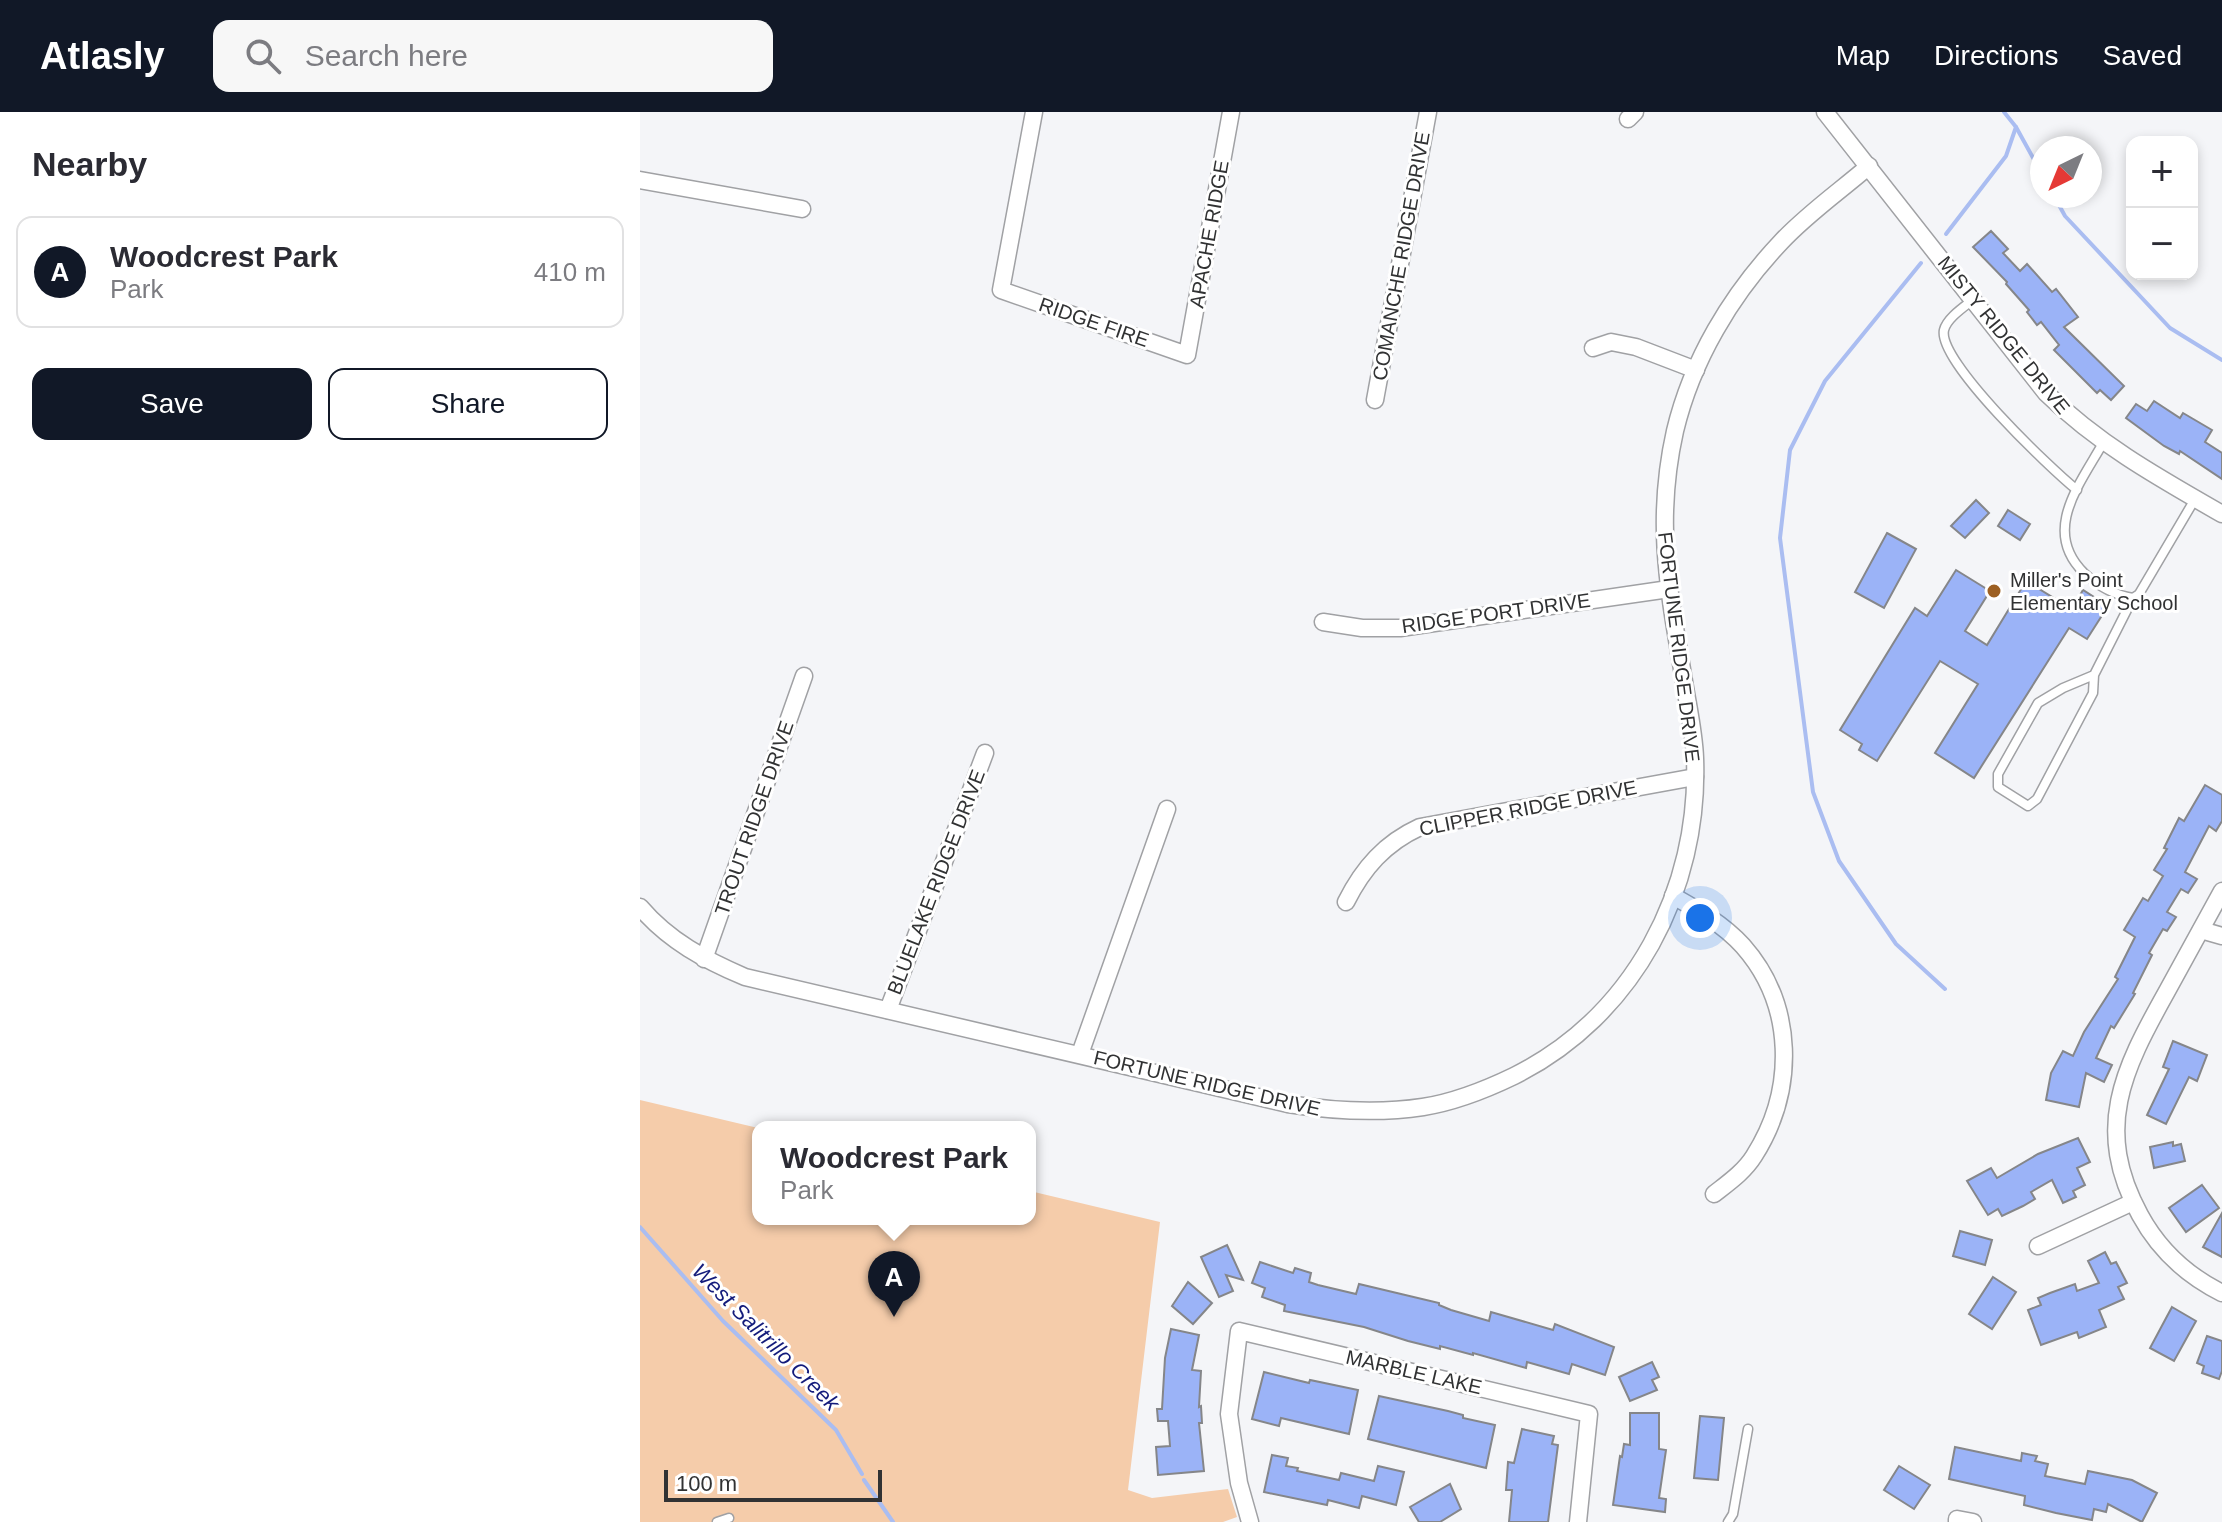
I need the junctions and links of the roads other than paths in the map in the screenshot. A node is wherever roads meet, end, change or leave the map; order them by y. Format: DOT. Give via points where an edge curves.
graph roads {
  1 [pos="1034,112"];
  2 [pos="1231,112"];
  3 [pos="1428,112"];
  4 [pos="1825,112"];
  5 [pos="1869,166"];
  6 [pos="640,180"];
  7 [pos="802,209"];
  8 [pos="1974,299"];
  9 [pos="1593,348"];
  10 [pos="1187,355"];
  11 [pos="1696,370"];
  12 [pos="1375,400"];
  13 [pos="2103,443"];
  14 [pos="2077,490"];
  15 [pos="2196,499"];
  16 [pos="2222,514"];
  17 [pos="1669,589"];
  18 [pos="2133,598"];
  19 [pos="1323,622"];
  20 [pos="2094,675"];
  21 [pos="804,676"];
  22 [pos="985,753"];
  23 [pos="1695,777"];
  24 [pos="1167,809"];
  25 [pos="2222,891"];
  26 [pos="1673,896"];
  27 [pos="1346,902"];
  28 [pos="640,907"];
  29 [pos="2201,930"];
  30 [pos="2222,936"];
  31 [pos="704,959"];
  32 [pos="888,1010"];
  33 [pos="1080,1054"];
  34 [pos="1714,1194"];
  35 [pos="2133,1202"];
  36 [pos="2038,1246"];
  37 [pos="2222,1293"];
  38 [pos="1748,1429"];
  39 [pos="729,1518"];
  40 [pos="717,1522"];
  41 [pos="1250,1522"];
  42 [pos="1578,1522"];
  43 [pos="1728,1522"];
  1 -- 10 [label="street, RIDGE FIRE" via="1001,290"];
  2 -- 10 [label="street, APACHE RIDGE"];
  3 -- 12 [label="street, COMANCHE RIDGE DRIVE"];
  4 -- 5 [label="street, MISTY RIDGE DRIVE"];
  5 -- 8 [label="street, MISTY RIDGE DRIVE"];
  5 -- 11 [label="street, FORTUNE RIDGE DRIVE" via="1751,275 1711,336"];
  6 -- 7 [label="street"];
  8 -- 13 [label="street, MISTY RIDGE DRIVE" via="2046,393"];
  8 -- 14 [label="lane" via="1946,325 1946,347 1999,415"];
  9 -- 11 [label="street" via="1611,342 1636,347"];
  11 -- 17 [label="street, FORTUNE RIDGE DRIVE" via="1666,477 1663,530"];
  13 -- 14 [label="lane"];
  13 -- 15 [label="street, MISTY RIDGE DRIVE"];
  14 -- 18 [label="lane" via="2065,518 2067,550 2092,581"];
  15 -- 16 [label="street, MISTY RIDGE DRIVE"];
  15 -- 18 [label="lane"];
  17 -- 19 [label="street, RIDGE PORT DRIVE" via="1400,628"];
  17 -- 23 [label="street, FORTUNE RIDGE DRIVE"];
  18 -- 20 [label="lane"];
  20 -- 20 [label="lane" via="2038,703 1998,774 1998,787 2028,806 2037,799 2093,693"];
  21 -- 31 [label="street, TROUT RIDGE DRIVE"];
  22 -- 32 [label="street, BLUELAKE RIDGE DRIVE"];
  23 -- 26 [label="street, FORTUNE RIDGE DRIVE" via="1690,839"];
  23 -- 27 [label="street, CLIPPER RIDGE DRIVE" via="1420,827 1373,859"];
  24 -- 33 [label="street"];
  25 -- 29 [label="street"];
  26 -- 33 [label="street, FORTUNE RIDGE DRIVE" via="1636,972 1588,1026 1529,1068 1458,1099 1393,1111 1324,1110"];
  26 -- 34 [label="street" via="1715,921 1753,958 1770,988 1784,1039 1777,1108 1753,1157"];
  28 -- 31 [label="street, FORTUNE RIDGE DRIVE"];
  29 -- 30 [label="street"];
  29 -- 35 [label="street" via="2134,1051 2121,1089 2117,1144"];
  31 -- 32 [label="street, FORTUNE RIDGE DRIVE" via="745,977"];
  32 -- 33 [label="street, FORTUNE RIDGE DRIVE"];
  35 -- 36 [label="street"];
  35 -- 37 [label="street" via="2162,1249 2181,1268"];
  38 -- 43 [label="lane"];
  39 -- 40 [label="lane"];
  41 -- 42 [label="street, MARBLE LAKE" via="1229,1414 1239,1331 1589,1414"];
}
